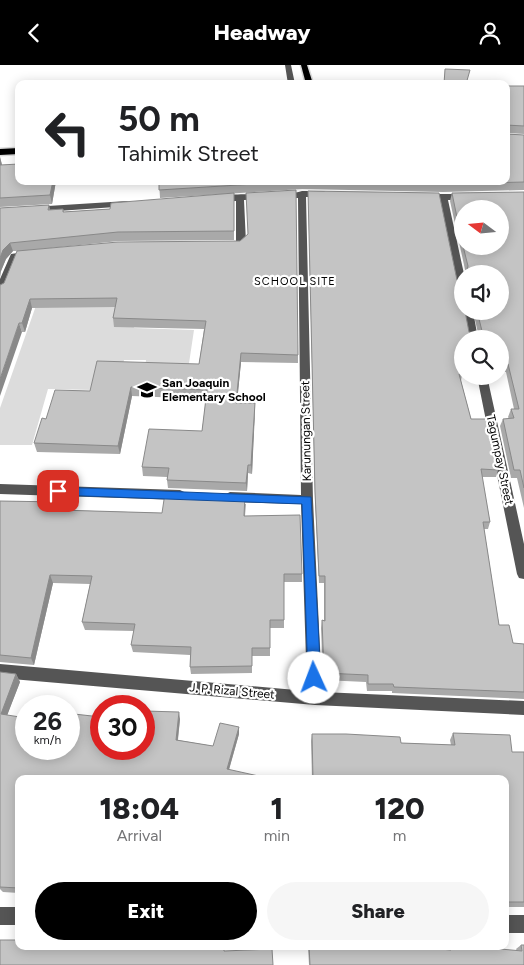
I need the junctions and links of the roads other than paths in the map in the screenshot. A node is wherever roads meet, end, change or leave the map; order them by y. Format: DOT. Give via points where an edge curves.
graph roads {
  1 [pos="288,65"];
  2 [pos="304,65"];
  3 [pos="291,80"];
  4 [pos="309,80"];
  5 [pos="15,151"];
  6 [pos="0,152"];
  7 [pos="302,194"];
  8 [pos="330,195"];
  9 [pos="240,197"];
  10 [pos="415,197"];
  11 [pos="443,197"];
  12 [pos="479,197"];
  13 [pos="210,199"];
  14 [pos="141,203"];
  15 [pos="0,212"];
  16 [pos="218,246"];
  17 [pos="42,253"];
  18 [pos="457,265"];
  19 [pos="0,291"];
  20 [pos="484,385"];
  21 [pos="0,489"];
  22 [pos="188,496"];
  23 [pos="218,497"];
  24 [pos="308,500"];
  25 [pos="524,574"];
  26 [pos="0,671"];
  27 [pos="315,698"];
  28 [pos="524,708"];
  29 [pos="0,916"];
  30 [pos="15,916"];
  31 [pos="509,924"];
  32 [pos="524,925"];
  1 -- 3 [label="street"];
  2 -- 4 [label="main road"];
  5 -- 6 [label="highway"];
  7 -- 8 [label="street"];
  7 -- 9 [label="street"];
  7 -- 24 [label="street, Karunungan Street"];
  9 -- 13 [label="street"];
  9 -- 16 [label="street" via="241,243"];
  10 -- 11 [label="street"];
  11 -- 12 [label="street"];
  11 -- 18 [label="street"];
  14 -- 15 [label="street"];
  17 -- 19 [label="street" via="14,256"];
  20 -- 25 [label="street, Tagumpay Street"];
  21 -- 22 [label="street"];
  23 -- 24 [label="street"];
  24 -- 27 [label="street, Karunungan Street"];
  26 -- 27 [label="street, J. P. Rizal Street"];
  27 -- 28 [label="street, J. P. Rizal Street"];
  29 -- 30 [label="street"];
  31 -- 32 [label="street"];
}
